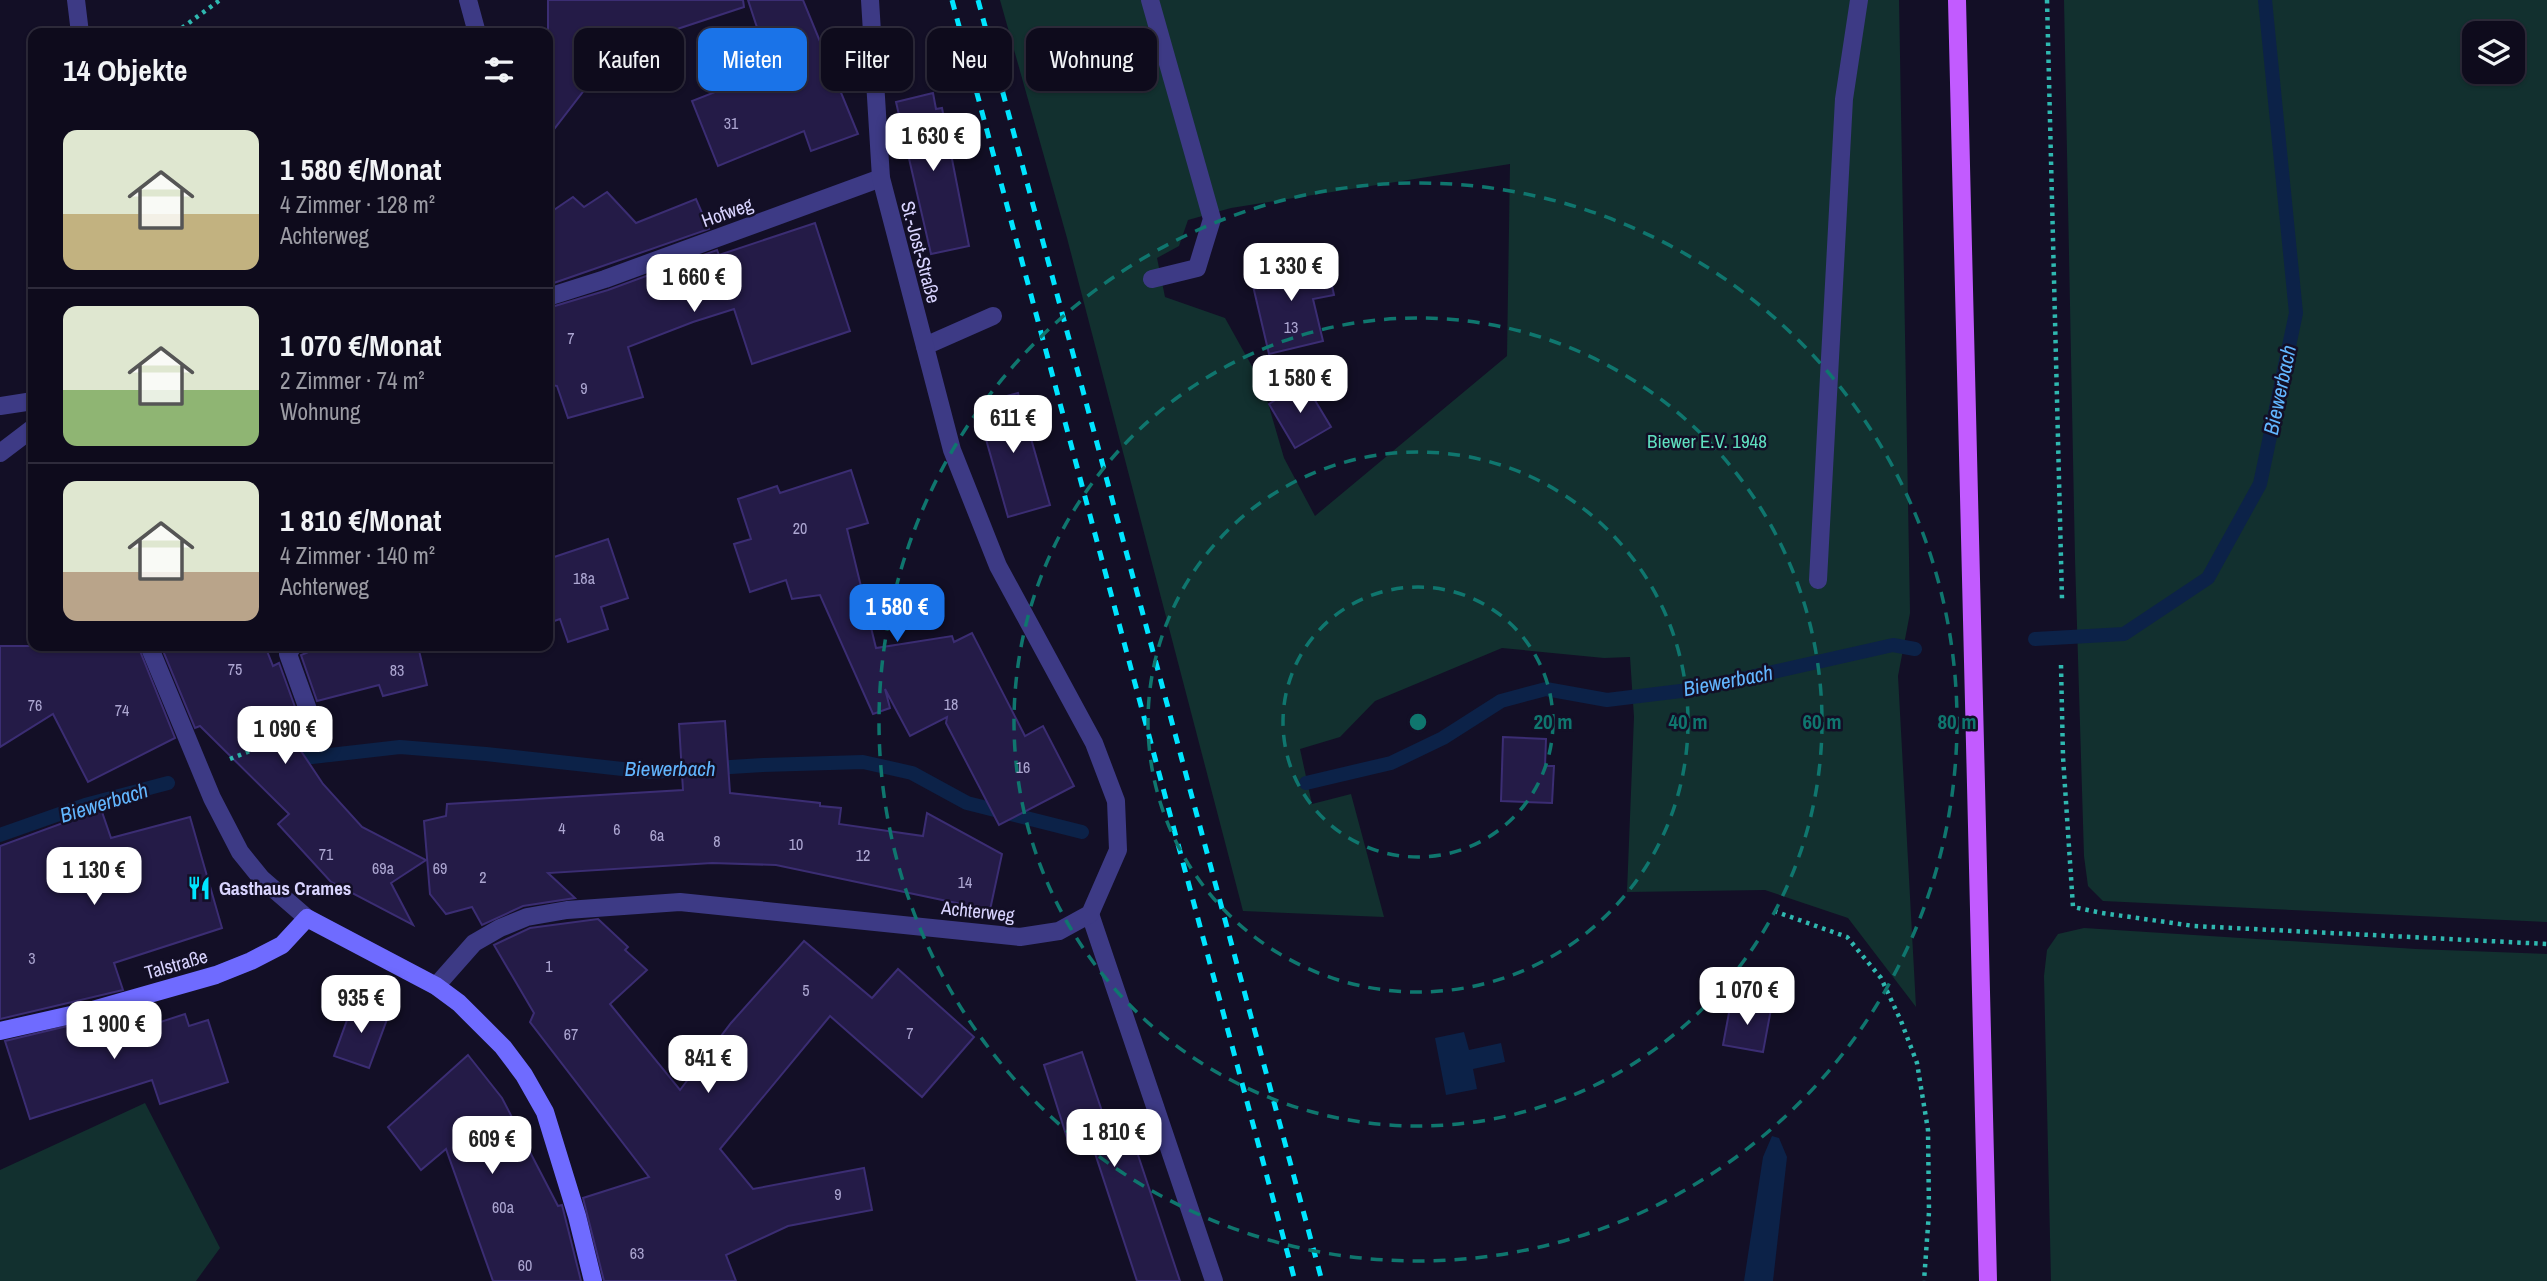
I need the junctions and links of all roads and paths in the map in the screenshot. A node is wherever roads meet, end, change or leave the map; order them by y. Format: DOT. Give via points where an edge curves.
graph roads {
  1 [pos="76,0"];
  2 [pos="220,0"];
  3 [pos="468,0"];
  4 [pos="870,0"];
  5 [pos="1150,0"];
  6 [pos="1859,0"];
  7 [pos="1957,0"];
  8 [pos="2047,0"];
  9 [pos="79,28"];
  10 [pos="182,28"];
  11 [pos="476,28"];
  12 [pos="881,178"];
  13 [pos="1152,279"];
  14 [pos="553,295"];
  15 [pos="993,316"];
  16 [pos="925,346"];
  17 [pos="28,402"];
  18 [pos="0,406"];
  19 [pos="28,432"];
  20 [pos="0,453"];
  21 [pos="1818,580"];
  22 [pos="2062,599"];
  23 [pos="151,651"];
  24 [pos="290,651"];
  25 [pos="2061,664"];
  26 [pos="310,715"];
  27 [pos="223,762"];
  28 [pos="1774,911"];
  29 [pos="1090,914"];
  30 [pos="307,918"];
  31 [pos="2547,944"];
  32 [pos="436,986"];
  33 [pos="0,1031"];
  34 [pos="593,1281"];
  35 [pos="1214,1281"];
  36 [pos="1924,1281"];
  37 [pos="1988,1281"];
  1 -- 9 [label="street"];
  2 -- 10 [label="path"];
  3 -- 11 [label="street"];
  4 -- 12 [label="street, St.-Jost-Straße"];
  5 -- 13 [label="street" via="1212,219 1198,268"];
  6 -- 21 [label="street" via="1844,99"];
  7 -- 37 [label="main road"];
  8 -- 22 [label="path"];
  12 -- 14 [label="street, Hofweg"];
  12 -- 16 [label="street, St.-Jost-Straße"];
  15 -- 16 [label="street"];
  16 -- 29 [label="street" via="952,450 998,566 1094,743 1116,801 1118,850"];
  17 -- 18 [label="street"];
  19 -- 20 [label="street"];
  23 -- 30 [label="street" via="212,798 240,852 261,878"];
  24 -- 26 [label="street"];
  25 -- 31 [label="path" via="2073,907 2194,926"];
  26 -- 27 [label="path" via="314,724"];
  28 -- 36 [label="path" via="1847,937 1881,978 1901,1021 1917,1063 1928,1130"];
  29 -- 32 [label="street, Achterweg" via="1059,931 1020,937 680,901 567,910 527,917 474,943"];
  29 -- 35 [label="street"];
  30 -- 32 [label="street"];
  30 -- 33 [label="street, Talstraße" via="282,945 216,975"];
  32 -- 34 [label="street" via="503,1047 545,1112"];
}
